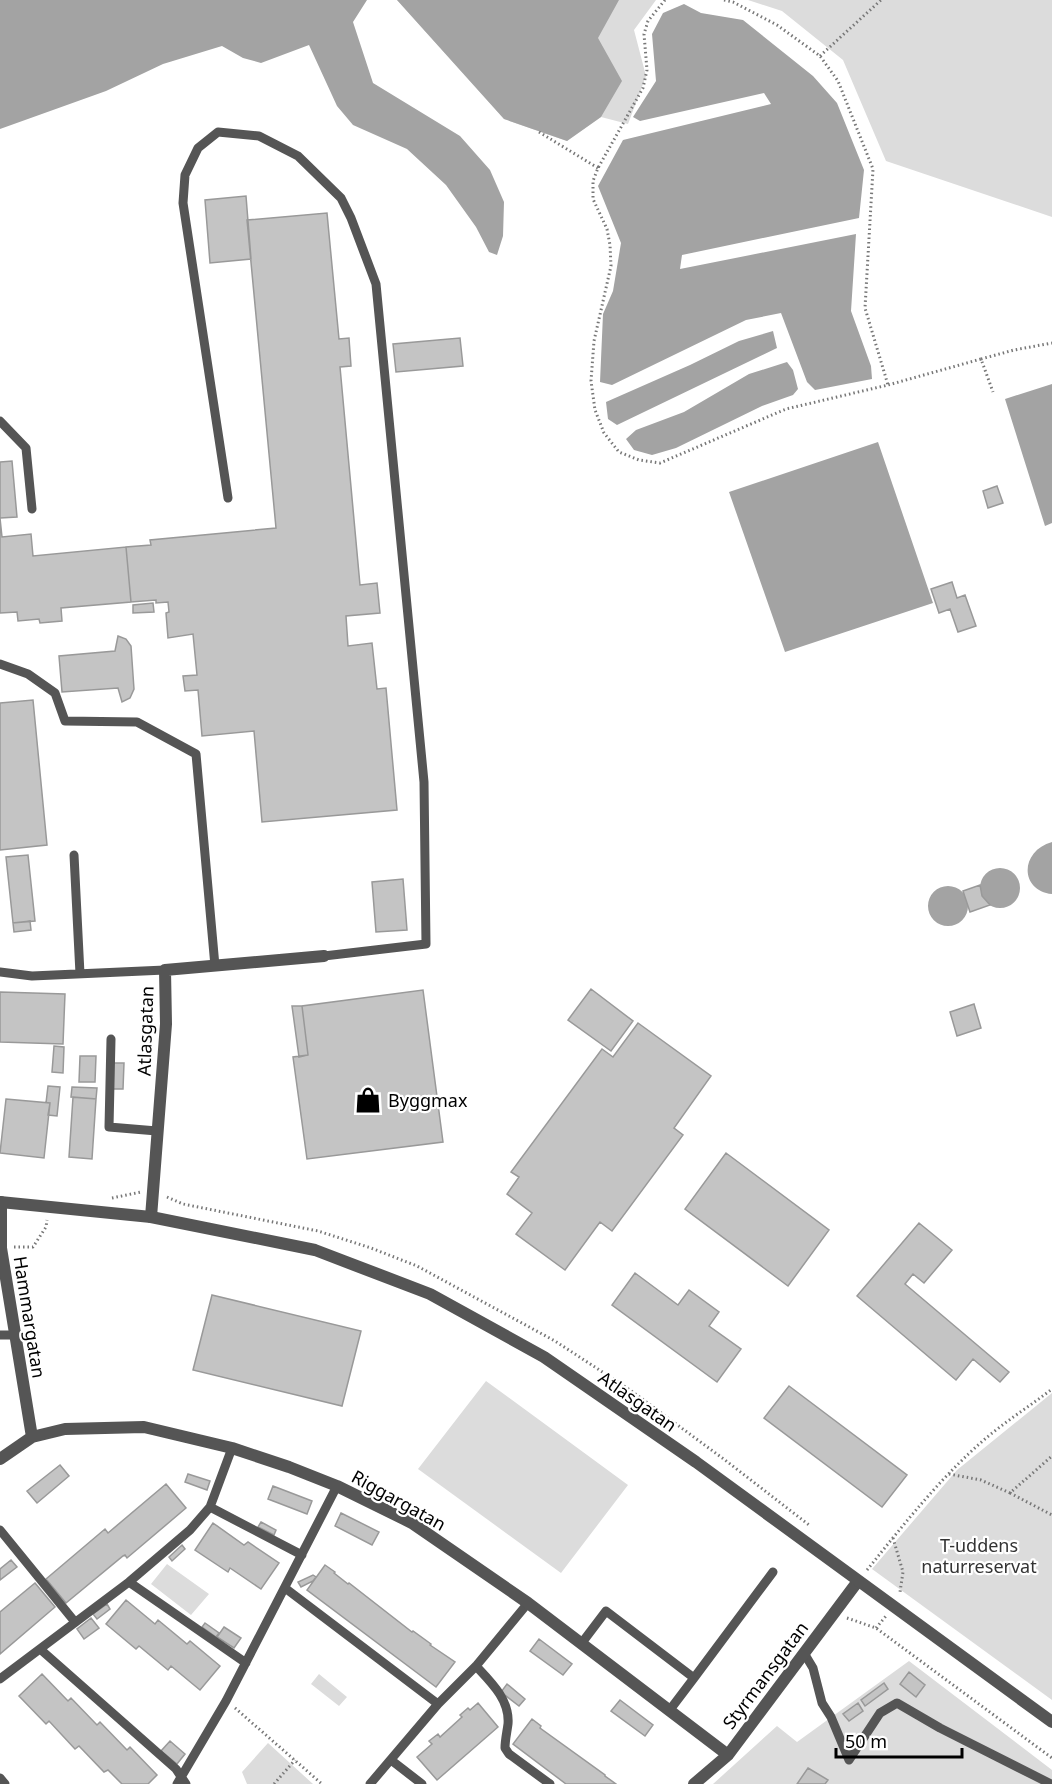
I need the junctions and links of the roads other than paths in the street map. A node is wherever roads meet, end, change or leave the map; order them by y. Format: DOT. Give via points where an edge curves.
graph roads {
  1 [pos="0,421"];
  2 [pos="228,498"];
  3 [pos="32,509"];
  4 [pos="0,664"];
  5 [pos="74,855"];
  6 [pos="324,956"];
  7 [pos="215,966"];
  8 [pos="165,970"];
  9 [pos="0,972"];
  10 [pos="80,974"];
  11 [pos="111,1039"];
  12 [pos="157,1131"];
  13 [pos="1,1202"];
  14 [pos="151,1217"];
  15 [pos="1,1248"];
  16 [pos="0,1335"];
  17 [pos="15,1335"];
  18 [pos="32,1437"];
  19 [pos="232,1448"];
  20 [pos="0,1459"];
  21 [pos="337,1486"];
  22 [pos="210,1507"];
  23 [pos="0,1530"];
  24 [pos="302,1555"];
  25 [pos="773,1572"];
  26 [pos="858,1581"];
  27 [pos="129,1582"];
  28 [pos="285,1588"];
  29 [pos="528,1603"];
  30 [pos="75,1622"];
  31 [pos="581,1644"];
  32 [pos="40,1649"];
  33 [pos="804,1653"];
  34 [pos="246,1663"];
  35 [pos="476,1666"];
  36 [pos="694,1678"];
  37 [pos="0,1679"];
  38 [pos="438,1704"];
  39 [pos="669,1711"];
  40 [pos="1052,1722"];
  41 [pos="728,1755"];
  42 [pos="391,1760"];
  43 [pos="0,1778"];
  44 [pos="181,1782"];
  45 [pos="5,1784"];
  46 [pos="370,1784"];
  47 [pos="422,1784"];
  48 [pos="550,1784"];
  49 [pos="694,1784"];
  50 [pos="1051,1784"];
  1 -- 3 [label="lane" via="26,448"];
  2 -- 6 [label="lane" via="183,203 185,175 198,148 218,132 259,136 298,156 341,198 376,284 424,782 426,945"];
  4 -- 7 [label="lane" via="28,674 55,693 65,721 137,722 196,754"];
  5 -- 10 [label="lane"];
  6 -- 7 [label="street, Atlasgatan"];
  7 -- 8 [label="street, Atlasgatan"];
  8 -- 10 [label="lane"];
  8 -- 12 [label="street, Atlasgatan" via="166,1024"];
  9 -- 10 [label="lane" via="32,976"];
  11 -- 12 [label="lane" via="109,1127"];
  12 -- 14 [label="street, Atlasgatan"];
  13 -- 14 [label="street, Atlasgatan"];
  13 -- 15 [label="street, Hammargatan"];
  14 -- 26 [label="street, Atlasgatan" via="315,1250 430,1294 544,1357"];
  15 -- 17 [label="street, Hammargatan"];
  16 -- 17 [label="lane"];
  17 -- 18 [label="street, Hammargatan"];
  18 -- 19 [label="street, Riggargatan" via="65,1429 144,1427"];
  18 -- 20 [label="street, Riggargatan"];
  19 -- 21 [label="street, Riggargatan"];
  19 -- 22 [label="lane"];
  21 -- 24 [label="lane"];
  21 -- 29 [label="street, Riggargatan" via="412,1523"];
  22 -- 24 [label="lane"];
  22 -- 27 [label="lane" via="190,1530"];
  23 -- 30 [label="lane"];
  24 -- 28 [label="lane"];
  25 -- 36 [label="lane"];
  26 -- 33 [label="street, Styrmansgatan"];
  26 -- 40 [label="street, Atlasgatan"];
  27 -- 30 [label="lane"];
  27 -- 34 [label="lane"];
  28 -- 34 [label="lane"];
  28 -- 38 [label="lane"];
  29 -- 31 [label="street, Riggargatan"];
  29 -- 35 [label="lane"];
  30 -- 32 [label="lane"];
  31 -- 36 [label="lane" via="606,1611"];
  31 -- 39 [label="street, Riggargatan"];
  32 -- 37 [label="lane"];
  32 -- 44 [label="lane" via="176,1769"];
  33 -- 41 [label="street, Styrmansgatan"];
  33 -- 50 [label="lane" via="849,1760 880,1713 897,1703"];
  34 -- 44 [label="lane"];
  35 -- 38 [label="lane"];
  35 -- 48 [label="lane" via="495,1686 506,1707 505,1748"];
  36 -- 39 [label="lane"];
  38 -- 42 [label="lane"];
  39 -- 41 [label="street, Riggargatan"];
  41 -- 49 [label="street, Styrmansgatan"];
  42 -- 46 [label="lane"];
  42 -- 47 [label="lane"];
  43 -- 45 [label="lane"];
}
